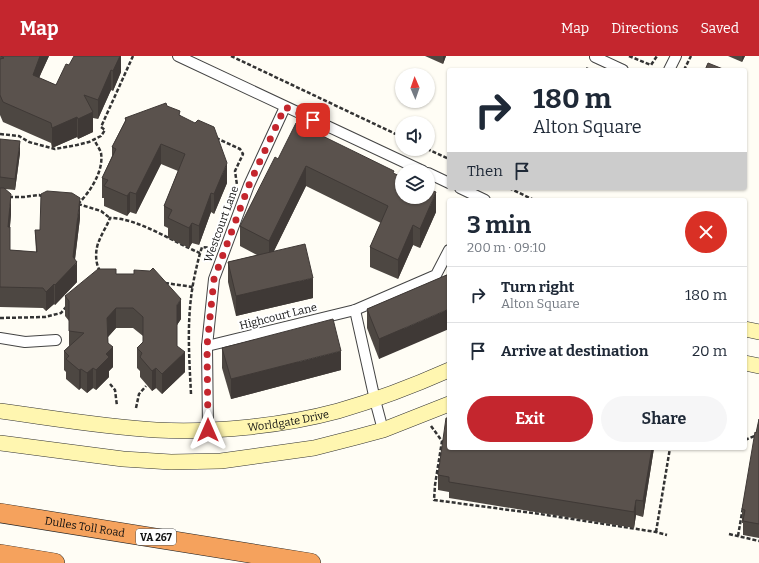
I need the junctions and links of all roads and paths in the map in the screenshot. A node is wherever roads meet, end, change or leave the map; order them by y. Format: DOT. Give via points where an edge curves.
graph roads {
  1 [pos="133,56"];
  2 [pos="178,56"];
  3 [pos="231,56"];
  4 [pos="629,56"];
  5 [pos="657,56"];
  6 [pos="676,56"];
  7 [pos="691,56"];
  8 [pos="595,57"];
  9 [pos="619,68"];
  10 [pos="670,68"];
  11 [pos="685,68"];
  12 [pos="285,107"];
  13 [pos="0,134"];
  14 [pos="395,134"];
  15 [pos="213,137"];
  16 [pos="94,139"];
  17 [pos="435,153"];
  18 [pos="447,159"];
  19 [pos="408,164"];
  20 [pos="435,176"];
  21 [pos="447,182"];
  22 [pos="234,190"];
  23 [pos="463,190"];
  24 [pos="513,190"];
  25 [pos="6,196"];
  26 [pos="46,197"];
  27 [pos="473,197"];
  28 [pos="530,198"];
  29 [pos="71,203"];
  30 [pos="78,204"];
  31 [pos="110,218"];
  32 [pos="223,219"];
  33 [pos="200,253"];
  34 [pos="447,254"];
  35 [pos="100,271"];
  36 [pos="106,274"];
  37 [pos="95,276"];
  38 [pos="159,282"];
  39 [pos="193,287"];
  40 [pos="70,303"];
  41 [pos="355,310"];
  42 [pos="0,318"];
  43 [pos="747,329"];
  44 [pos="759,332"];
  45 [pos="0,338"];
  46 [pos="56,340"];
  47 [pos="207,346"];
  48 [pos="747,363"];
  49 [pos="759,366"];
  50 [pos="447,371"];
  51 [pos="110,384"];
  52 [pos="146,386"];
  53 [pos="191,394"];
  54 [pos="375,400"];
  55 [pos="447,405"];
  56 [pos="117,406"];
  57 [pos="136,408"];
  58 [pos="0,411"];
  59 [pos="430,426"];
  60 [pos="208,430"];
  61 [pos="383,430"];
  62 [pos="759,434"];
  63 [pos="755,435"];
  64 [pos="747,439"];
  65 [pos="0,443"];
  66 [pos="754,443"];
  67 [pos="670,450"];
  68 [pos="743,505"];
  69 [pos="0,513"];
  70 [pos="656,532"];
  71 [pos="729,534"];
  72 [pos="667,535"];
  73 [pos="738,536"];
  74 [pos="759,541"];
  75 [pos="0,554"];
  76 [pos="55,563"];
  77 [pos="311,563"];
  1 -- 16 [label="path" via="101,127 106,130"];
  2 -- 12 [label="street"];
  3 -- 14 [label="path"];
  4 -- 5 [label="path" via="651,66"];
  6 -- 10 [label="street"];
  7 -- 11 [label="path"];
  8 -- 9 [label="street"];
  12 -- 19 [label="street"];
  12 -- 47 [label="street, Westcourt Lane" via="249,185 214,279"];
  13 -- 16 [label="path" via="19,136 29,142 55,149"];
  15 -- 22 [label="path" via="240,150 243,154 235,171 237,183"];
  16 -- 30 [label="path" via="101,154 100,169 95,182"];
  17 -- 18 [label="path"];
  20 -- 21 [label="street"];
  23 -- 27 [label="street"];
  24 -- 28 [label="path"];
  25 -- 26 [label="path"];
  29 -- 30 [label="path"];
  30 -- 31 [label="path" via="101,211"];
  31 -- 33 [label="path" via="120,218 141,226"];
  31 -- 35 [label="path" via="98,241 96,264"];
  32 -- 33 [label="path" via="212,248 202,247"];
  33 -- 39 [label="path"];
  34 -- 41 [label="street, Highcourt Lane" via="436,275"];
  35 -- 36 [label="path"];
  35 -- 37 [label="path"];
  38 -- 39 [label="path"];
  39 -- 53 [label="path" via="189,320"];
  40 -- 42 [label="path" via="61,314"];
  41 -- 47 [label="street, Highcourt Lane"];
  41 -- 54 [label="street"];
  43 -- 44 [label="street"];
  45 -- 46 [label="street" via="25,342"];
  47 -- 60 [label="street, Westcourt Lane"];
  48 -- 49 [label="street"];
  50 -- 54 [label="street, Worldgate Drive"];
  51 -- 56 [label="path" via="115,390"];
  52 -- 57 [label="path" via="139,394"];
  54 -- 60 [label="street, Worldgate Drive" via="338,411 291,420"];
  54 -- 61 [label="street"];
  55 -- 61 [label="street"];
  58 -- 60 [label="street, Worldgate Drive" via="108,426 157,430"];
  59 -- 70 [label="path" via="442,441 434,500"];
  61 -- 65 [label="street" via="314,448 221,461 171,462 123,459"];
  62 -- 63 [label="path"];
  63 -- 64 [label="path"];
  63 -- 66 [label="path"];
  67 -- 70 [label="path"];
  68 -- 73 [label="path"];
  69 -- 77 [label="highway, Dulles Toll Road / VA 267"];
  70 -- 72 [label="path"];
  71 -- 73 [label="path"];
  73 -- 74 [label="path"];
  75 -- 76 [label="highway"];
}
